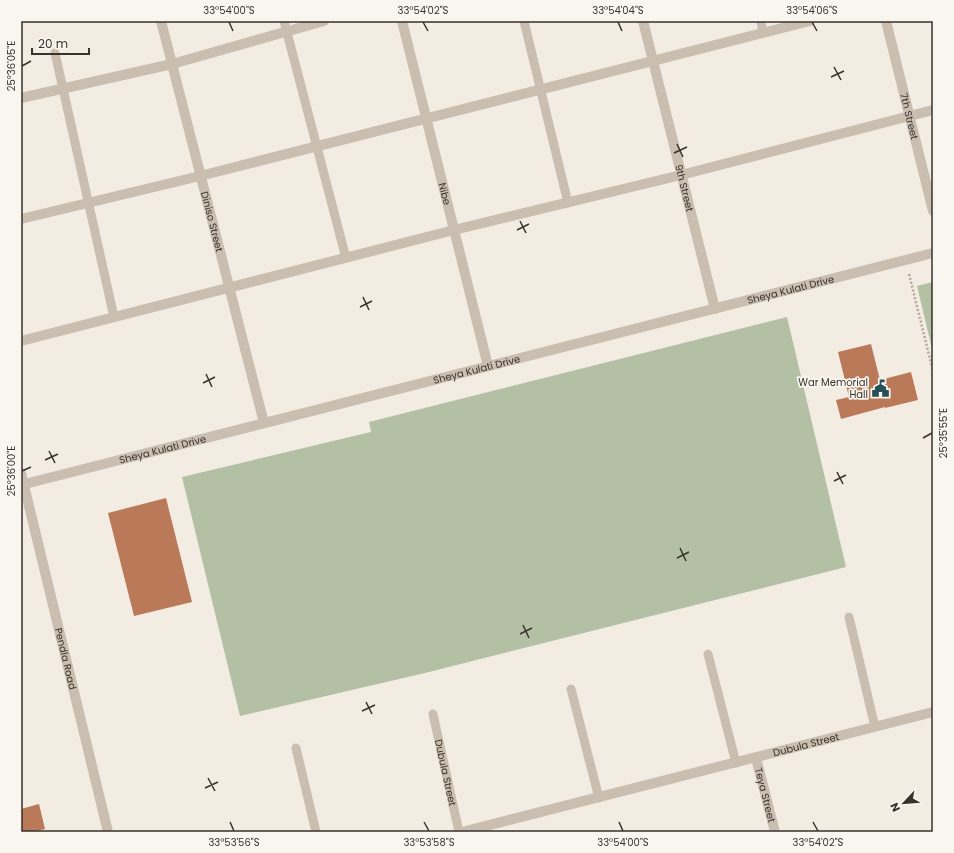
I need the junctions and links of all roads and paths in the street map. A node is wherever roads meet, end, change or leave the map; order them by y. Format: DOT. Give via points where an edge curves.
graph roads {
  1 [pos="161,21"];
  2 [pos="284,21"];
  3 [pos="324,21"];
  4 [pos="402,21"];
  5 [pos="524,21"];
  6 [pos="643,21"];
  7 [pos="760,21"];
  8 [pos="810,21"];
  9 [pos="886,21"];
  10 [pos="287,32"];
  11 [pos="763,33"];
  12 [pos="55,53"];
  13 [pos="653,60"];
  14 [pos="172,64"];
  15 [pos="63,89"];
  16 [pos="541,89"];
  17 [pos="21,98"];
  18 [pos="933,110"];
  19 [pos="909,116"];
  20 [pos="426,118"];
  21 [pos="316,146"];
  22 [pos="200,176"];
  23 [pos="681,176"];
  24 [pos="89,203"];
  25 [pos="568,203"];
  26 [pos="933,211"];
  27 [pos="21,219"];
  28 [pos="454,230"];
  29 [pos="933,253"];
  30 [pos="346,258"];
  31 [pos="905,260"];
  32 [pos="229,288"];
  33 [pos="715,309"];
  34 [pos="114,317"];
  35 [pos="21,340"];
  36 [pos="488,366"];
  37 [pos="933,371"];
  38 [pos="264,423"];
  39 [pos="21,472"];
  40 [pos="22,485"];
  41 [pos="849,618"];
  42 [pos="708,654"];
  43 [pos="570,689"];
  44 [pos="933,712"];
  45 [pos="432,714"];
  46 [pos="876,727"];
  47 [pos="296,748"];
  48 [pos="756,758"];
  49 [pos="736,763"];
  50 [pos="599,798"];
  51 [pos="108,832"];
  52 [pos="316,832"];
  53 [pos="459,832"];
  54 [pos="462,832"];
  55 [pos="774,832"];
  1 -- 14 [label="street, Diniso Street"];
  2 -- 10 [label="lane"];
  3 -- 10 [label="street"];
  4 -- 20 [label="street, Nibe"];
  5 -- 16 [label="lane"];
  6 -- 13 [label="street, 9th Street"];
  7 -- 11 [label="lane"];
  8 -- 11 [label="street"];
  9 -- 19 [label="street, 7th Street"];
  10 -- 14 [label="street"];
  10 -- 21 [label="lane"];
  11 -- 13 [label="street"];
  12 -- 15 [label="lane"];
  13 -- 16 [label="street"];
  13 -- 23 [label="street, 9th Street"];
  14 -- 15 [label="street"];
  14 -- 22 [label="street, Diniso Street"];
  15 -- 17 [label="street"];
  15 -- 24 [label="lane"];
  16 -- 20 [label="street"];
  16 -- 25 [label="lane"];
  18 -- 19 [label="street"];
  19 -- 23 [label="street"];
  19 -- 26 [label="street, 7th Street"];
  20 -- 21 [label="street"];
  20 -- 28 [label="street, Nibe"];
  21 -- 22 [label="street"];
  21 -- 30 [label="lane"];
  22 -- 24 [label="street"];
  22 -- 32 [label="street, Diniso Street"];
  23 -- 25 [label="street"];
  23 -- 33 [label="street, 9th Street"];
  24 -- 27 [label="street"];
  24 -- 34 [label="lane"];
  25 -- 28 [label="street"];
  28 -- 30 [label="street"];
  28 -- 36 [label="street, Nibe"];
  29 -- 31 [label="street, Sheya Kulati Drive"];
  30 -- 32 [label="street"];
  31 -- 33 [label="street, Sheya Kulati Drive"];
  31 -- 37 [label="path"];
  32 -- 34 [label="street"];
  32 -- 38 [label="street, Diniso Street"];
  33 -- 36 [label="street, Sheya Kulati Drive"];
  34 -- 35 [label="street"];
  36 -- 38 [label="street, Sheya Kulati Drive"];
  38 -- 40 [label="street, Sheya Kulati Drive"];
  39 -- 40 [label="street, Pendla Road"];
  40 -- 51 [label="street, Pendla Road"];
  41 -- 46 [label="lane"];
  42 -- 49 [label="lane"];
  43 -- 50 [label="lane"];
  44 -- 46 [label="street, Dubula Street"];
  45 -- 53 [label="lane, Dubula Street"];
  46 -- 48 [label="street, Dubula Street"];
  47 -- 52 [label="lane"];
  48 -- 49 [label="street, Dubula Street"];
  48 -- 55 [label="street, Teya Street"];
  49 -- 50 [label="street, Dubula Street"];
  50 -- 54 [label="street, Dubula Street"];
}
